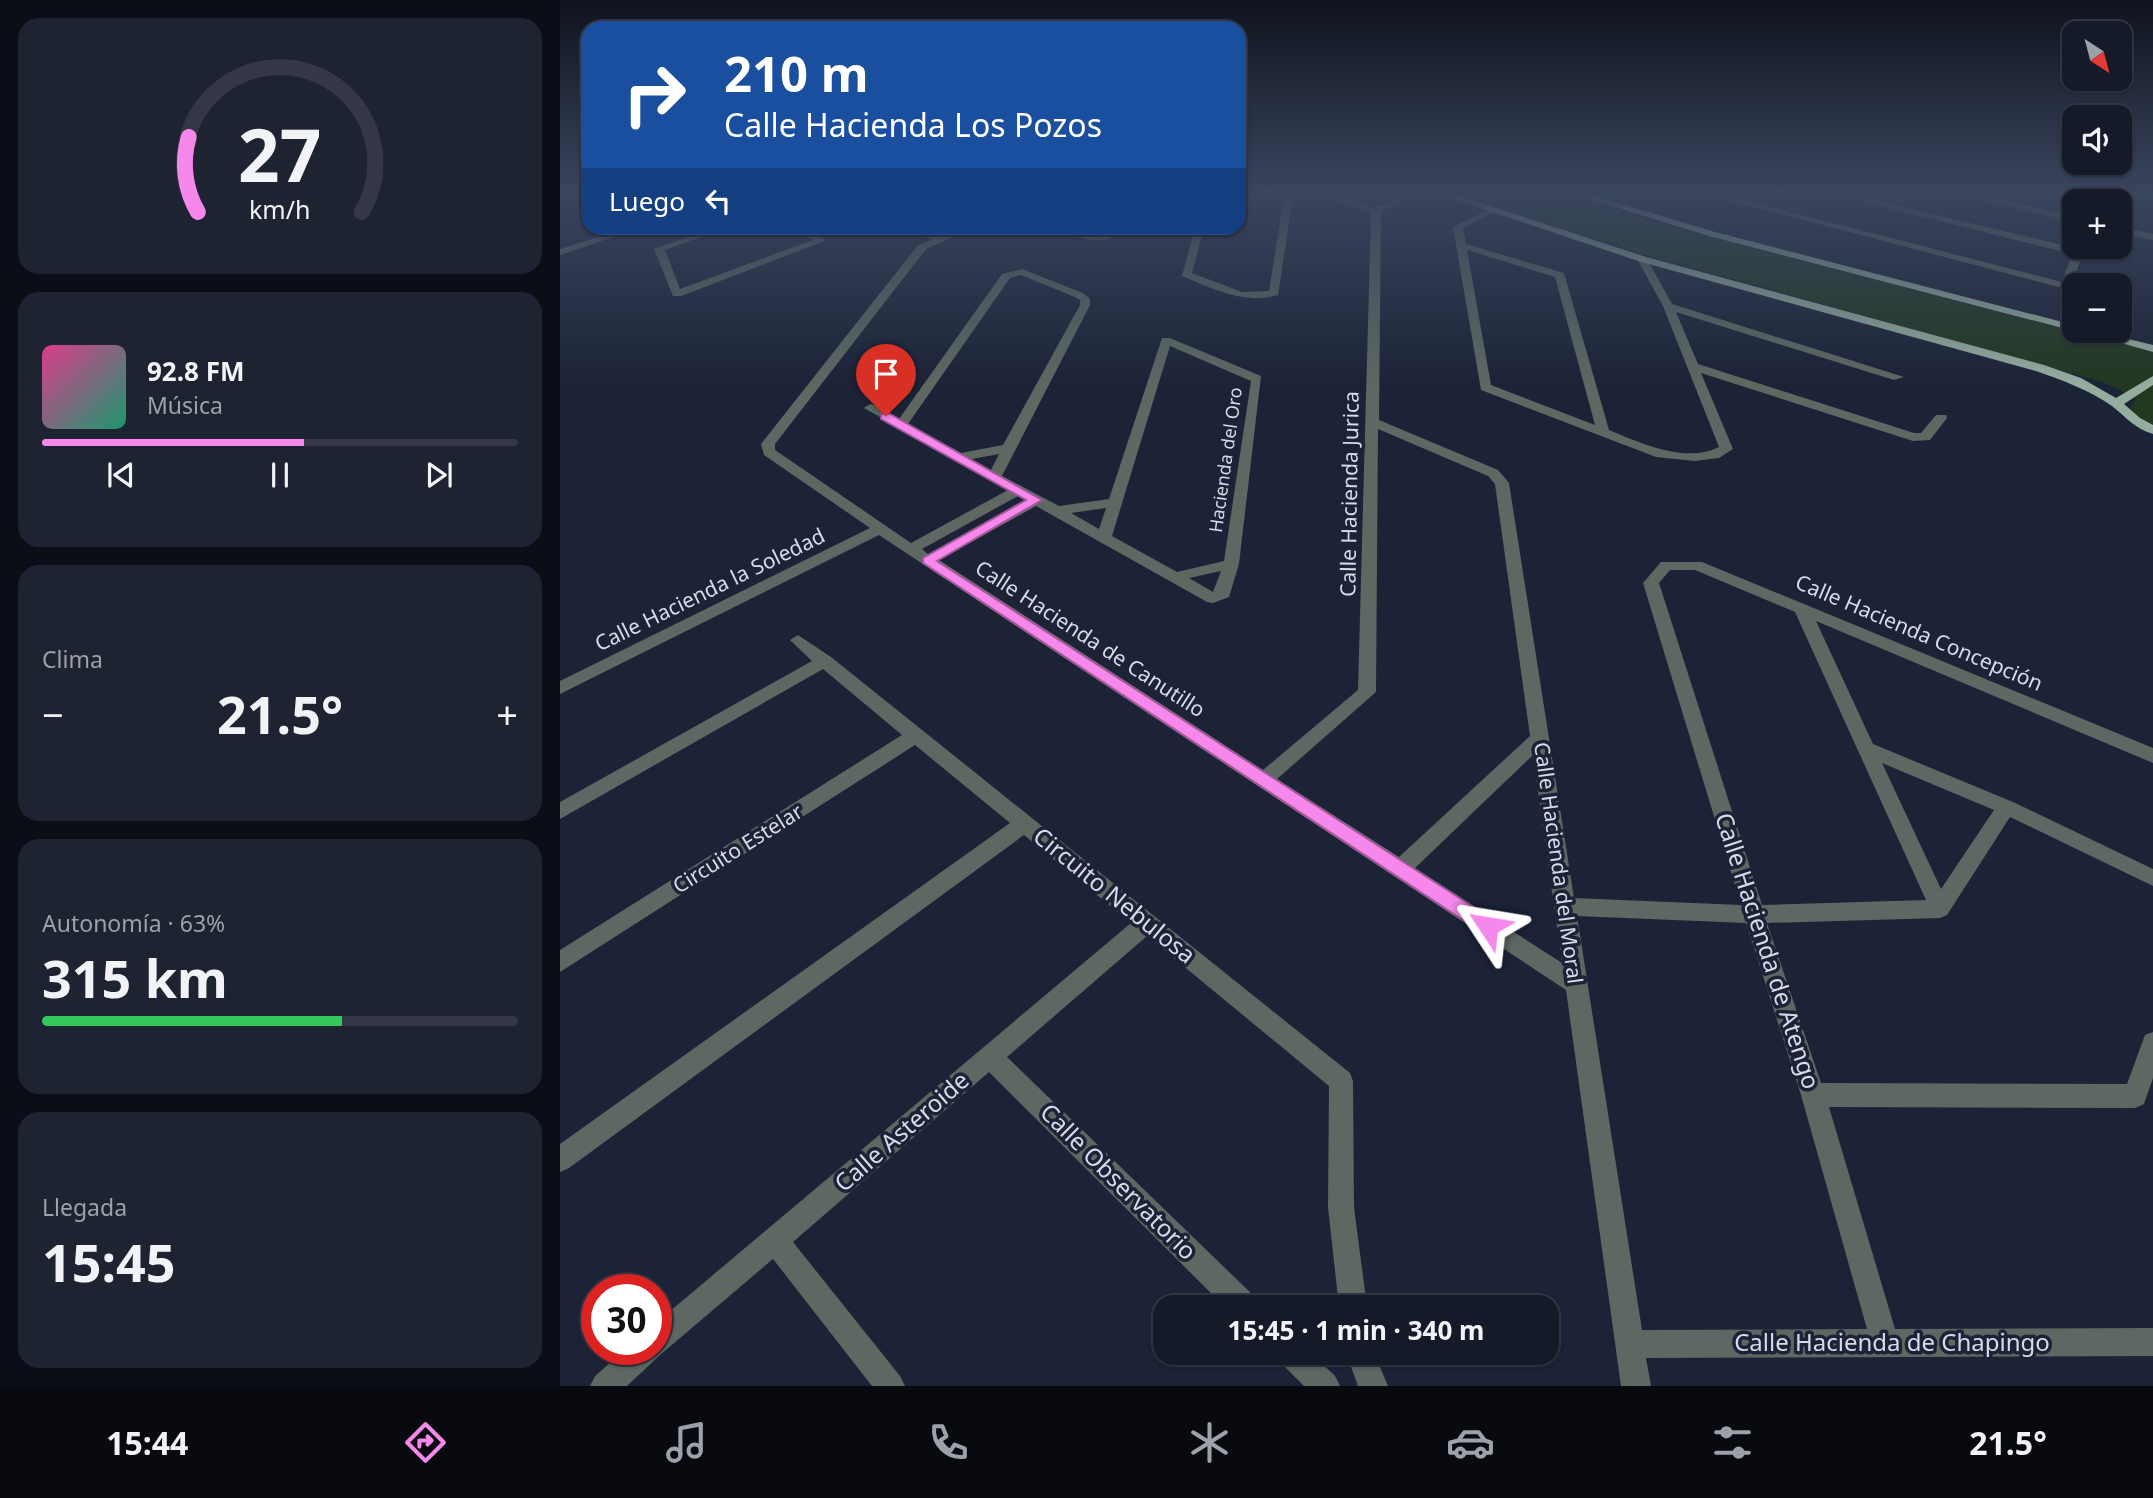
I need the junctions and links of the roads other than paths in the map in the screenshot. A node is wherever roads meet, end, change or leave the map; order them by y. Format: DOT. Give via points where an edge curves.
graph roads {
  1 [pos="661,256"];
  2 [pos="780,256"];
  3 [pos="915,256"];
  4 [pos="1192,256"];
  5 [pos="1280,256"];
  6 [pos="1375,256"];
  7 [pos="1462,256"];
  8 [pos="1497,256"];
  9 [pos="1632,256"];
  10 [pos="1795,256"];
  11 [pos="1948,256"];
  12 [pos="1508,259"];
  13 [pos="1642,259"];
  14 [pos="1463,262"];
  15 [pos="1679,267"];
  16 [pos="1653,276"];
  17 [pos="2062,285"];
  18 [pos="1668,306"];
  19 [pos="2062,325"];
  20 [pos="2130,343"];
  21 [pos="2153,349"];
  22 [pos="1691,366"];
  23 [pos="1898,377"];
  24 [pos="2153,380"];
  25 [pos="2077,381"];
  26 [pos="2138,389"];
  27 [pos="2153,393"];
  28 [pos="2117,404"];
  29 [pos="870,408"];
  30 [pos="1941,418"];
  31 [pos="1372,422"];
  32 [pos="901,425"];
  33 [pos="2152,430"];
  34 [pos="1603,432"];
  35 [pos="1008,448"];
  36 [pos="960,457"];
  37 [pos="995,477"];
  38 [pos="1018,490"];
  39 [pos="1036,500"];
  40 [pos="1113,503"];
  41 [pos="1057,511"];
  42 [pos="880,529"];
  43 [pos="1104,537"];
  44 [pos="911,550"];
  45 [pos="928,561"];
  46 [pos="1231,564"];
  47 [pos="1666,565"];
  48 [pos="1175,576"];
  49 [pos="1802,609"];
  50 [pos="798,640"];
  51 [pos="825,662"];
  52 [pos="560,688"];
  53 [pos="916,735"];
  54 [pos="1540,738"];
  55 [pos="1865,748"];
  56 [pos="2153,756"];
  57 [pos="1263,780"];
  58 [pos="2006,807"];
  59 [pos="560,811"];
  60 [pos="1025,823"];
  61 [pos="1400,869"];
  62 [pos="2153,878"];
  63 [pos="1565,907"];
  64 [pos="1940,909"];
  65 [pos="1754,914"];
  66 [pos="1147,923"];
  67 [pos="560,962"];
  68 [pos="1576,984"];
  69 [pos="2153,1043"];
  70 [pos="990,1057"];
  71 [pos="1813,1094"];
  72 [pos="560,1160"];
  73 [pos="775,1240"];
  74 [pos="1233,1295"];
  75 [pos="1352,1295"];
  76 [pos="672,1328"];
  77 [pos="2153,1342"];
  78 [pos="1885,1343"];
  79 [pos="1630,1344"];
  80 [pos="629,1365"];
  81 [pos="1303,1365"];
  82 [pos="1365,1365"];
  83 [pos="605,1386"];
  84 [pos="890,1386"];
  85 [pos="1325,1386"];
  86 [pos="1373,1386"];
  87 [pos="1636,1386"];
  1 -- 2 [label="street" via="677,294"];
  3 -- 42 [label="street, Calle Hacienda de Canutillo" via="768,444 769,452"];
  4 -- 5 [label="street" via="1186,274 1251,298 1274,293"];
  6 -- 31 [label="street, Calle Hacienda Jurica"];
  7 -- 14 [label="street"];
  8 -- 12 [label="street"];
  9 -- 13 [label="main road"];
  10 -- 19 [label="main road"];
  11 -- 17 [label="street"];
  12 -- 14 [label="street"];
  12 -- 34 [label="street" via="1560,275"];
  13 -- 15 [label="main road"];
  13 -- 16 [label="street"];
  14 -- 34 [label="street" via="1485,387"];
  15 -- 16 [label="street"];
  15 -- 25 [label="main road"];
  16 -- 18 [label="street"];
  18 -- 22 [label="street"];
  18 -- 23 [label="street"];
  20 -- 21 [label="main road"];
  22 -- 30 [label="street" via="1913,437 1925,437"];
  22 -- 34 [label="street" via="1726,449 1714,455 1676,456"];
  24 -- 26 [label="main road"];
  25 -- 26 [label="main road"];
  25 -- 28 [label="main road"];
  26 -- 27 [label="main road"];
  26 -- 28 [label="main road"];
  28 -- 33 [label="main road"];
  29 -- 32 [label="street"];
  31 -- 54 [label="street, Calle Hacienda del Moral" via="1493,473 1502,483"];
  31 -- 57 [label="street, Calle Hacienda Jurica" via="1367,692"];
  32 -- 35 [label="street" via="1006,276 1023,272 1085,299 1085,305"];
  32 -- 36 [label="street"];
  35 -- 36 [label="street"];
  35 -- 37 [label="street"];
  36 -- 37 [label="street"];
  37 -- 38 [label="street"];
  38 -- 39 [label="street"];
  38 -- 44 [label="street"];
  39 -- 41 [label="street"];
  39 -- 45 [label="street"];
  40 -- 41 [label="street"];
  40 -- 43 [label="street, Hacienda del Oro"];
  40 -- 46 [label="street, Hacienda del Oro" via="1166,340 1257,379"];
  41 -- 43 [label="street"];
  42 -- 44 [label="street, Calle Hacienda de Canutillo"];
  42 -- 52 [label="street, Calle Hacienda la Soledad"];
  43 -- 48 [label="street, Hacienda del Oro"];
  44 -- 45 [label="street, Calle Hacienda de Canutillo"];
  45 -- 57 [label="street, Calle Hacienda de Canutillo"];
  46 -- 48 [label="street, Hacienda del Oro"];
  46 -- 48 [label="street, Hacienda del Oro" via="1223,593 1217,598"];
  47 -- 49 [label="street, Calle Hacienda Concepción" via="1698,565"];
  47 -- 65 [label="street, Calle Hacienda de Atengo" via="1651,583"];
  49 -- 55 [label="street"];
  49 -- 56 [label="street, Calle Hacienda Concepción"];
  50 -- 51 [label="street"];
  51 -- 53 [label="street"];
  51 -- 59 [label="street"];
  53 -- 60 [label="street"];
  53 -- 67 [label="street, Circuito Estelar"];
  54 -- 61 [label="street"];
  54 -- 63 [label="street, Calle Hacienda del Moral"];
  55 -- 58 [label="street"];
  55 -- 64 [label="street"];
  57 -- 61 [label="street, Calle Hacienda de Canutillo"];
  58 -- 62 [label="street"];
  58 -- 64 [label="street"];
  60 -- 66 [label="street, Circuito Nebulosa"];
  60 -- 72 [label="street, Circuito Nebulosa"];
  61 -- 68 [label="street, Calle Hacienda de Canutillo"];
  63 -- 65 [label="street"];
  63 -- 68 [label="street, Calle Hacienda del Moral"];
  64 -- 65 [label="street"];
  65 -- 71 [label="street, Calle Hacienda de Atengo"];
  66 -- 70 [label="street, Calle Asteroide"];
  66 -- 75 [label="street, Circuito Nebulosa" via="1342,1081 1341,1207"];
  68 -- 79 [label="street, Calle Hacienda del Moral"];
  69 -- 71 [label="street" via="2135,1096"];
  70 -- 73 [label="street, Calle Asteroide"];
  70 -- 74 [label="street, Calle Observatorio"];
  71 -- 78 [label="street, Calle Hacienda de Atengo"];
  73 -- 76 [label="street, Calle Asteroide"];
  73 -- 84 [label="street"];
  77 -- 78 [label="street, Calle Hacienda de Chapingo"];
  78 -- 79 [label="street, Calle Hacienda de Chapingo"];
  79 -- 87 [label="street, Calle Hacienda del Moral"];
  80 -- 83 [label="street"];
  81 -- 85 [label="street"];
  82 -- 86 [label="street"];
}
